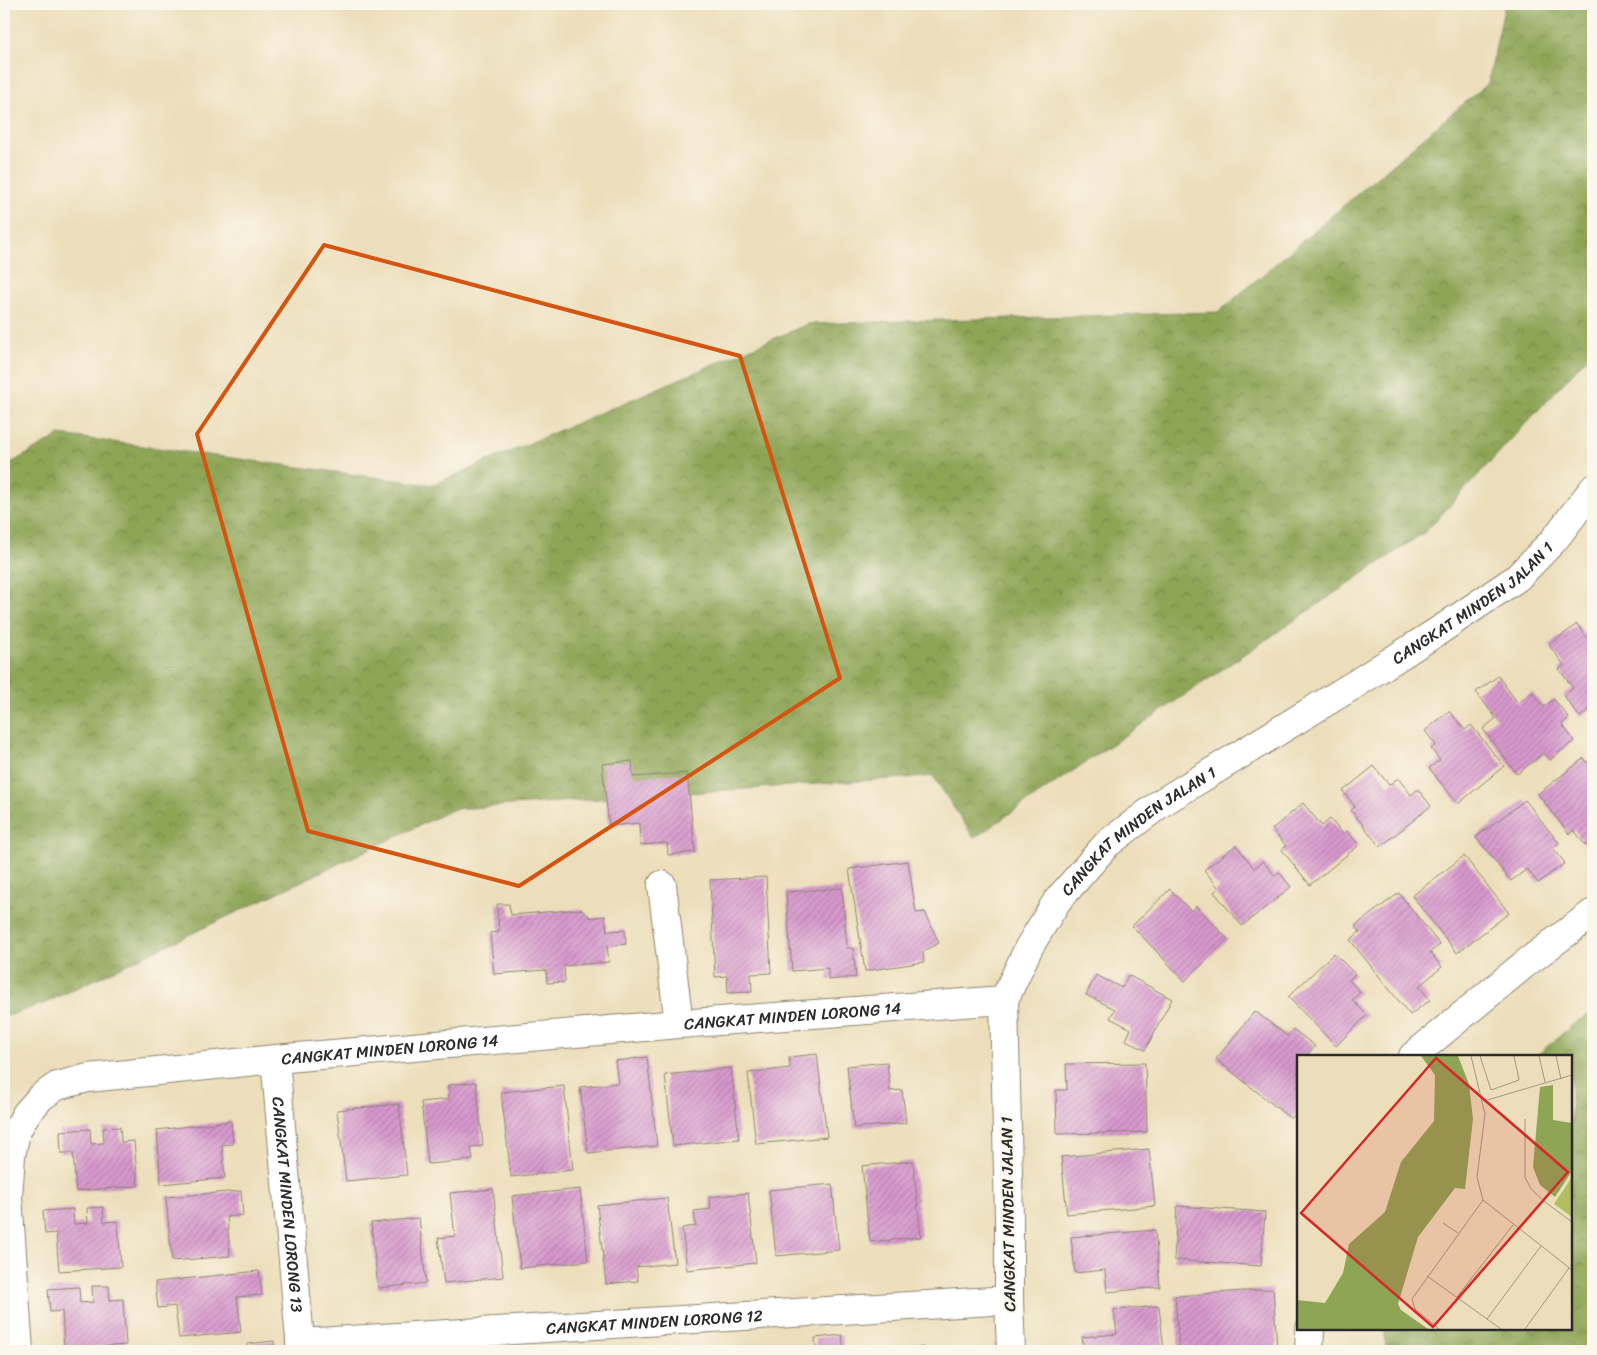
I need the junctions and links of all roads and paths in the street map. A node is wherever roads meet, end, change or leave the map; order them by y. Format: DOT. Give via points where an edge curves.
graph roads {
  1 [pos="1591,498"];
  2 [pos="662,885"];
  3 [pos="1593,913"];
  4 [pos="1004,1000"];
  5 [pos="679,1024"];
  6 [pos="1414,1055"];
  7 [pos="275,1059"];
  8 [pos="1009,1300"];
  9 [pos="1310,1330"];
  10 [pos="301,1347"];
  11 [pos="19,1351"];
  12 [pos="1011,1351"];
  13 [pos="1309,1351"];
  1 -- 4 [label="street, CANGKAT MINDEN JALAN 1" via="1517,578 1373,673 1161,803 1107,844 1057,901 1029,947"];
  2 -- 5 [label="street"];
  3 -- 6 [label="street" via="1526,963"];
  4 -- 5 [label="street, CANGKAT MINDEN LORONG 14"];
  4 -- 8 [label="street, CANGKAT MINDEN JALAN 1"];
  5 -- 7 [label="street, CANGKAT MINDEN LORONG 14"];
  7 -- 10 [label="street, CANGKAT MINDEN LORONG 13"];
  7 -- 11 [label="street, CANGKAT MINDEN LORONG 14" via="88,1078 57,1086 41,1097 26,1114 16,1132 8,1197"];
  8 -- 10 [label="street, CANGKAT MINDEN LORONG 12"];
  8 -- 12 [label="street, CANGKAT MINDEN JALAN 1"];
  9 -- 13 [label="street"];
}
